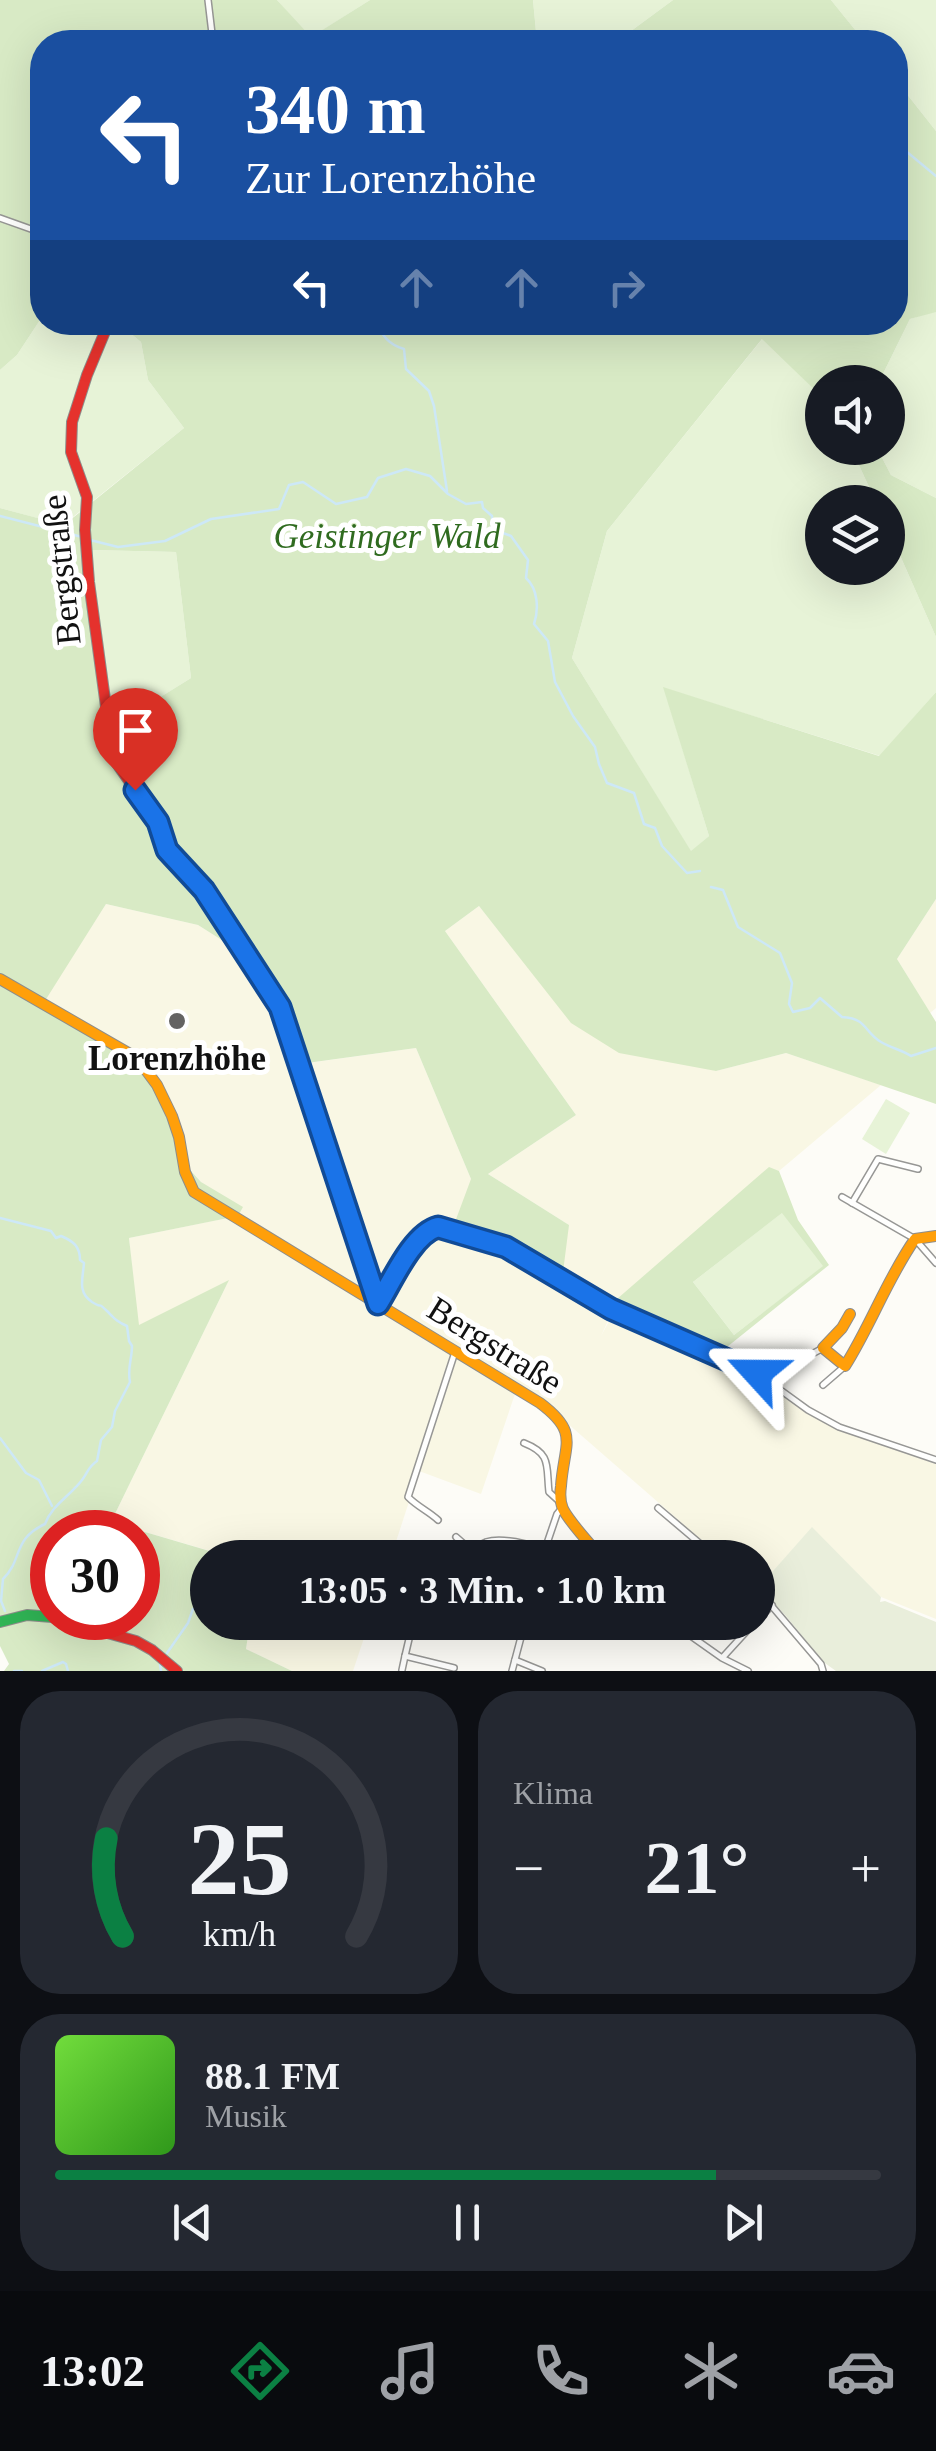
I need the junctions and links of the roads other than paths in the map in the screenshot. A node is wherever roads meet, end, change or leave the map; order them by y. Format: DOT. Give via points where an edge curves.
graph roads {
  1 [pos="208,0"];
  2 [pos="212,30"];
  3 [pos="0,218"];
  4 [pos="30,229"];
  5 [pos="104,335"];
  6 [pos="0,979"];
  7 [pos="918,1169"];
  8 [pos="842,1197"];
  9 [pos="852,1203"];
  10 [pos="936,1236"];
  11 [pos="914,1239"];
  12 [pos="936,1263"];
  13 [pos="378,1304"];
  14 [pos="850,1314"];
  15 [pos="824,1348"];
  16 [pos="455,1352"];
  17 [pos="790,1366"];
  18 [pos="845,1366"];
  19 [pos="823,1385"];
  20 [pos="524,1443"];
  21 [pos="936,1460"];
  22 [pos="561,1505"];
  23 [pos="658,1508"];
  24 [pos="438,1520"];
  25 [pos="456,1537"];
  26 [pos="459,1540"];
  27 [pos="547,1540"];
  28 [pos="588,1540"];
  29 [pos="695,1540"];
  30 [pos="775,1608"];
  31 [pos="30,1615"];
  32 [pos="0,1622"];
  33 [pos="133,1640"];
  34 [pos="409,1640"];
  35 [pos="521,1640"];
  36 [pos="697,1640"];
  37 [pos="739,1640"];
  38 [pos="405,1656"];
  39 [pos="722,1658"];
  40 [pos="515,1660"];
  41 [pos="454,1668"];
  42 [pos="402,1670"];
  43 [pos="176,1671"];
  44 [pos="512,1671"];
  45 [pos="542,1671"];
  46 [pos="748,1671"];
  47 [pos="823,1671"];
  1 -- 2 [label="street"];
  3 -- 4 [label="street"];
  5 -- 13 [label="street, Bergstraße" via="72,422 71,452 86,496 88,582 113,758 158,822 167,850 204,890 280,1007"];
  6 -- 13 [label="street, Bergstraße" via="137,1058 163,1096 194,1192"];
  7 -- 9 [label="street" via="878,1160"];
  8 -- 9 [label="street"];
  9 -- 11 [label="street"];
  10 -- 11 [label="street"];
  11 -- 12 [label="street"];
  11 -- 18 [label="street"];
  13 -- 16 [label="street, Bergstraße"];
  13 -- 21 [label="street" via="418,1239 428,1229 450,1229 506,1247 611,1309 757,1373 839,1427"];
  14 -- 15 [label="street"];
  15 -- 17 [label="street"];
  15 -- 18 [label="street"];
  16 -- 22 [label="street, Bergstraße" via="540,1402 564,1424"];
  16 -- 24 [label="street" via="408,1497"];
  18 -- 19 [label="street"];
  20 -- 22 [label="street, Bergstraße" via="546,1459 549,1492"];
  22 -- 27 [label="street"];
  22 -- 28 [label="street, Bergstraße"];
  23 -- 29 [label="street"];
  25 -- 26 [label="street"];
  30 -- 47 [label="street"];
  31 -- 32 [label="street"];
  33 -- 43 [label="street"];
  34 -- 38 [label="street"];
  35 -- 40 [label="street"];
  36 -- 39 [label="street"];
  37 -- 39 [label="street"];
  38 -- 41 [label="street"];
  38 -- 42 [label="street"];
  39 -- 46 [label="street"];
  40 -- 44 [label="street"];
  40 -- 45 [label="street"];
}
